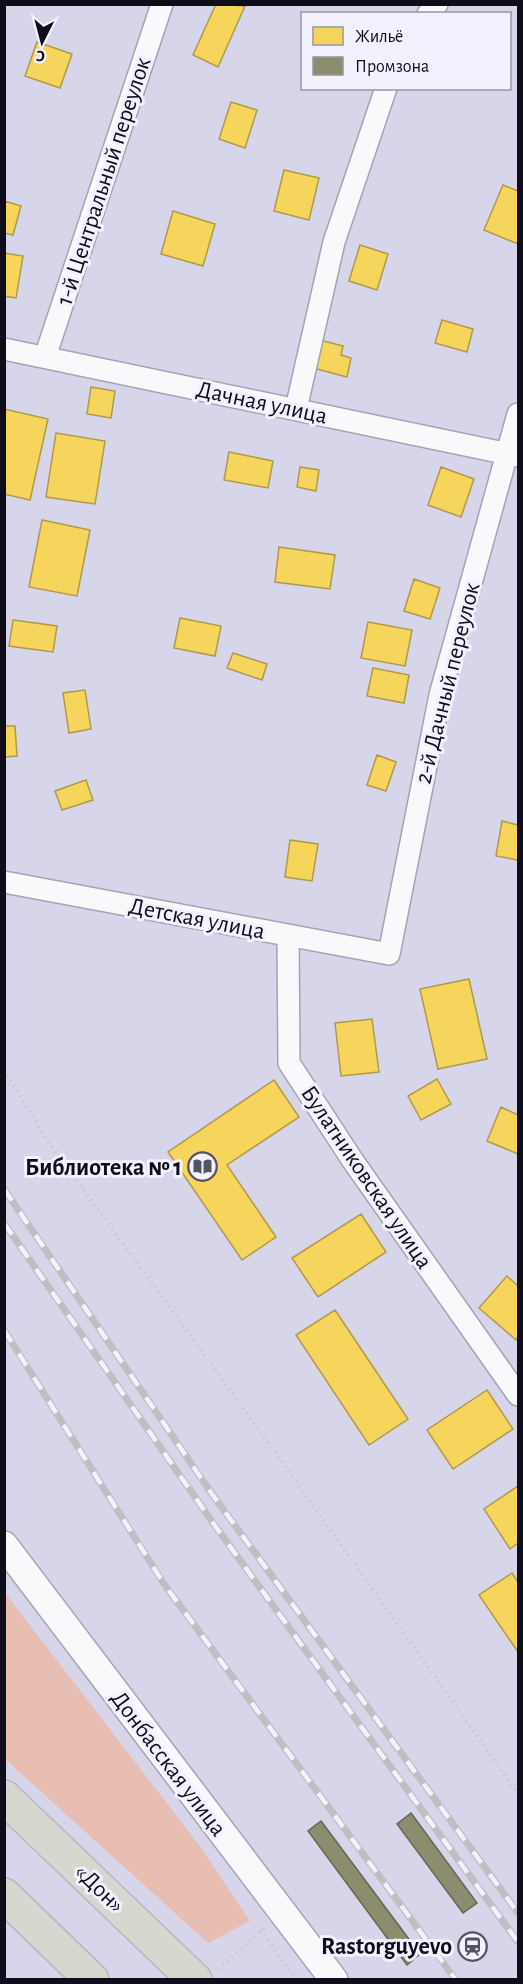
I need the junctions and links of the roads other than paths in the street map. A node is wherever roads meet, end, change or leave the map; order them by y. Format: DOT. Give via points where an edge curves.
graph roads {
  1 [pos="162,4"];
  2 [pos="385,90"];
  3 [pos="4,349"];
  4 [pos="45,357"];
  5 [pos="296,410"];
  6 [pos="519,414"];
  7 [pos="512,455"];
  8 [pos="4,882"];
  9 [pos="288,935"];
  10 [pos="388,954"];
  11 [pos="519,1395"];
  12 [pos="4,1545"];
  13 [pos="4,1797"];
  14 [pos="4,1895"];
  15 [pos="204,1977"];
  16 [pos="92,1980"];
  17 [pos="334,1980"];
  1 -- 4 [label="street, 1-й Центральный переулок"];
  2 -- 5 [label="street" via="334,242"];
  3 -- 4 [label="street, Дачная улица"];
  4 -- 5 [label="street, Дачная улица"];
  5 -- 7 [label="street, Дачная улица"];
  6 -- 7 [label="street, 2-й Дачный переулок"];
  7 -- 10 [label="street, 2-й Дачный переулок" via="440,695"];
  8 -- 9 [label="street, Детская улица"];
  9 -- 10 [label="street, Детская улица"];
  9 -- 11 [label="street, Булатниковская улица" via="289,1063 353,1161"];
  12 -- 17 [label="street, Донбасская улица"];
  13 -- 15 [label="highway, «Дон»"];
  14 -- 16 [label="highway"];
}
